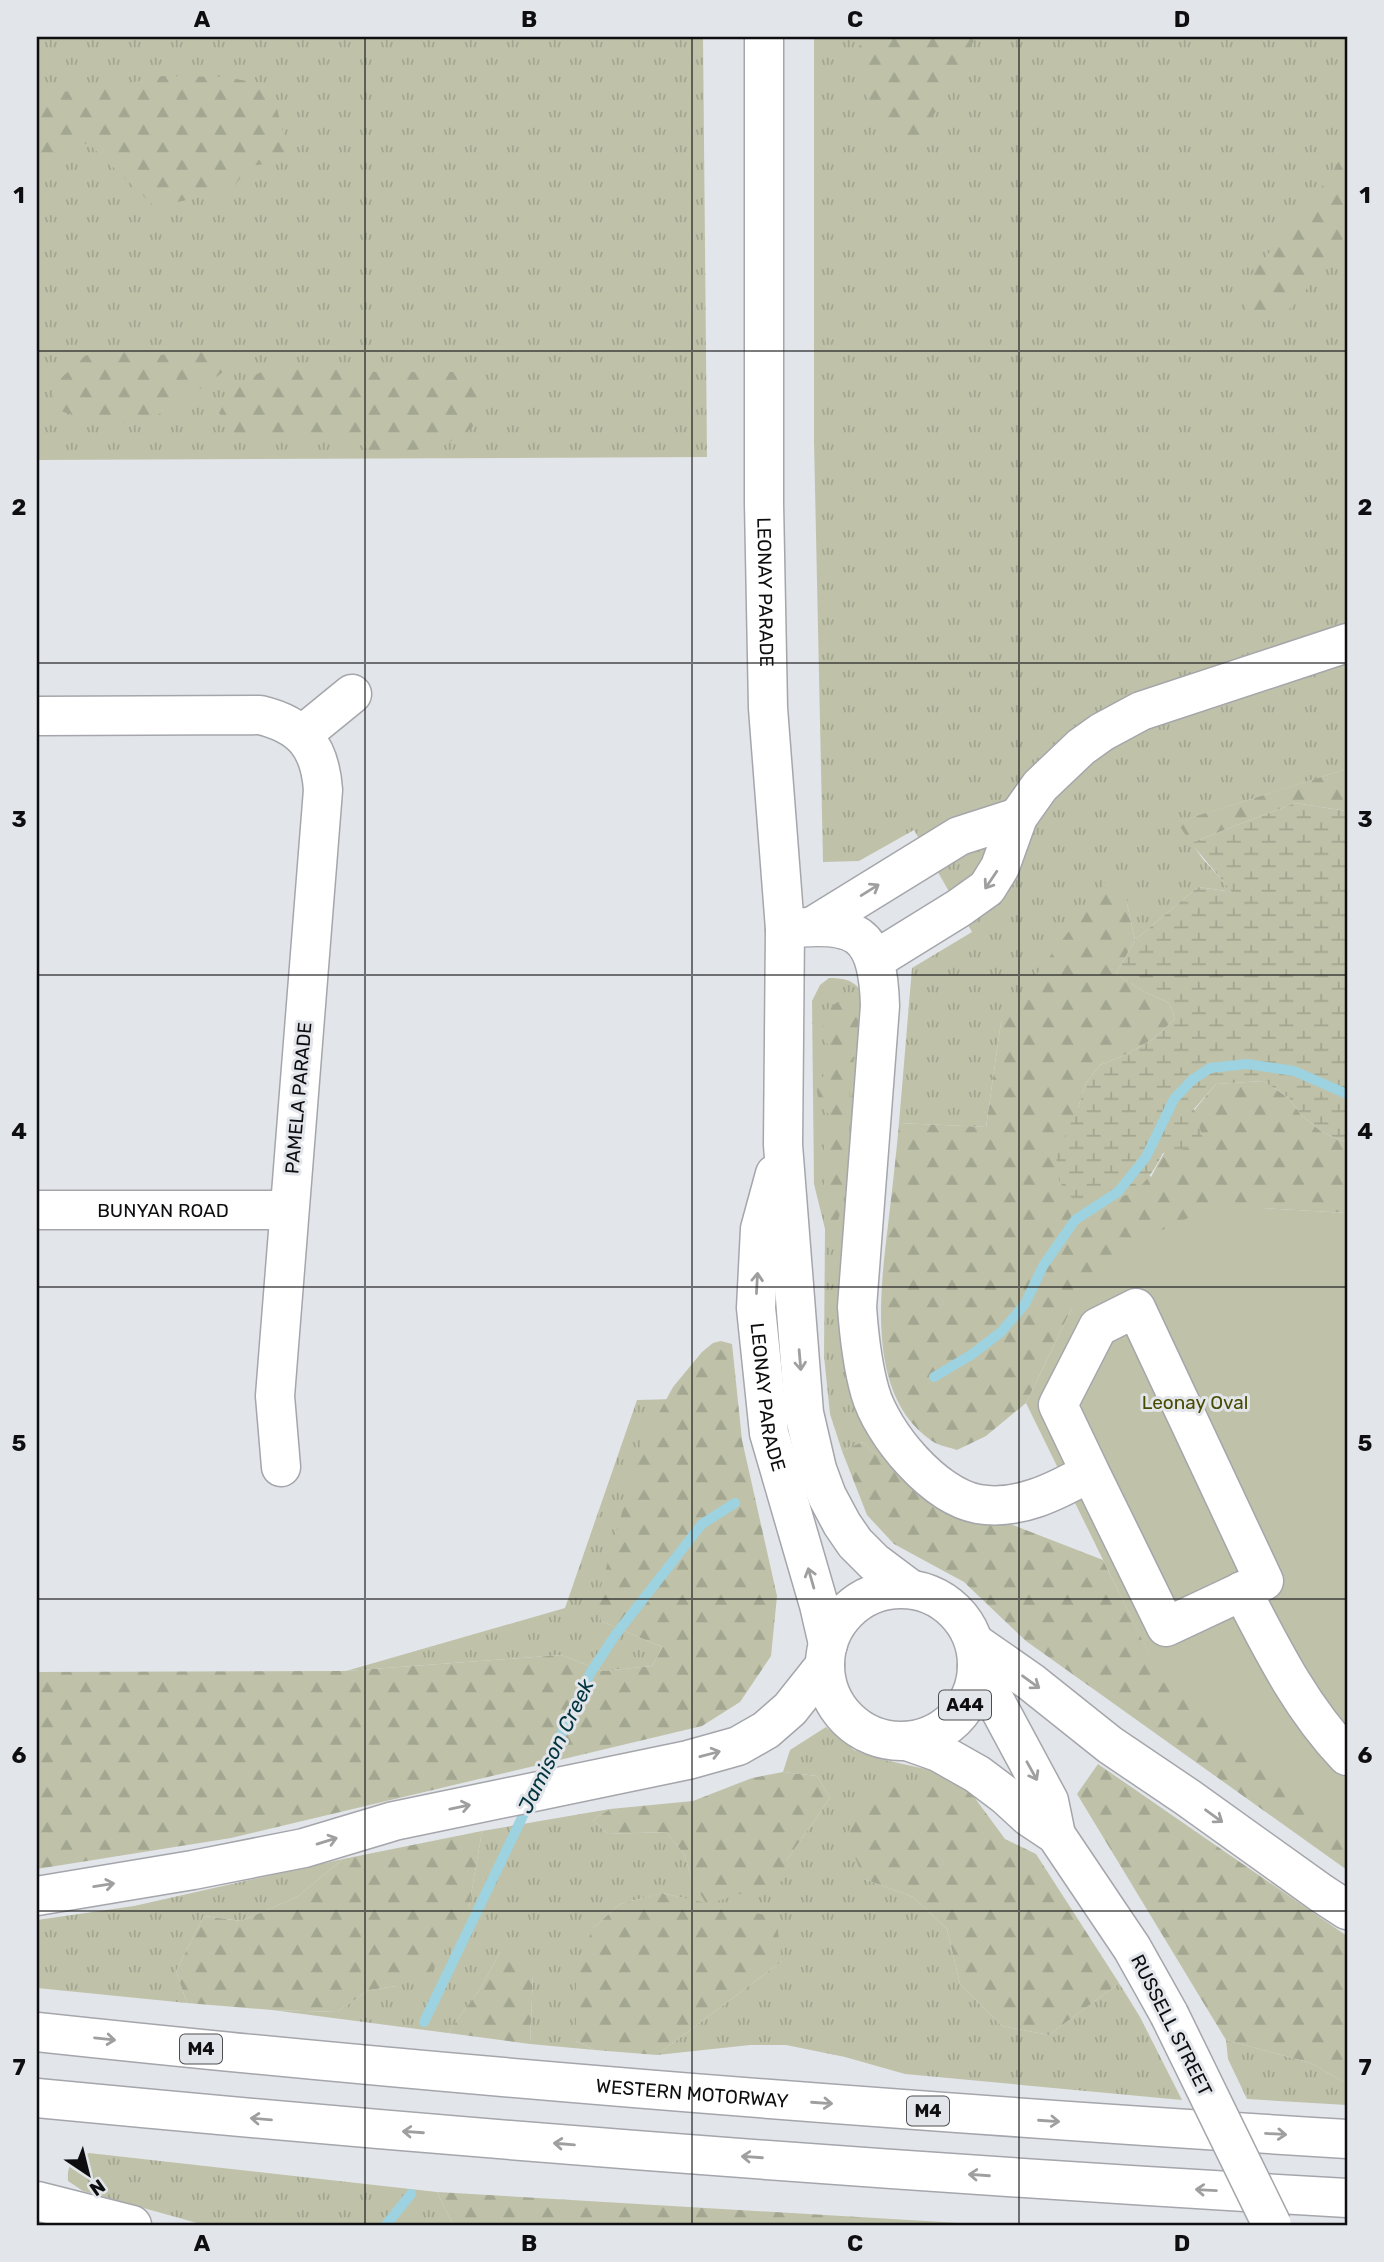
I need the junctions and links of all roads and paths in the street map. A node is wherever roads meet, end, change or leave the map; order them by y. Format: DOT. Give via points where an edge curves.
graph roads {
  1 [pos="764,37"];
  2 [pos="1347,643"];
  3 [pos="352,694"];
  4 [pos="37,716"];
  5 [pos="303,734"];
  6 [pos="1018,817"];
  7 [pos="799,927"];
  8 [pos="875,960"];
  9 [pos="783,1146"];
  10 [pos="37,1210"];
  11 [pos="289,1210"];
  12 [pos="281,1467"];
  13 [pos="1090,1472"];
  14 [pos="910,1589"];
  15 [pos="1242,1591"];
  16 [pos="827,1655"];
  17 [pos="976,1655"];
  18 [pos="907,1741"];
  19 [pos="1347,1756"];
  20 [pos="1056,1835"];
  21 [pos="37,1896"];
  22 [pos="1347,1910"];
  23 [pos="37,2032"];
  24 [pos="37,2098"];
  25 [pos="1347,2139"];
  26 [pos="1347,2198"];
  27 [pos="37,2201"];
  28 [pos="132,2225"];
  29 [pos="1272,2225"];
  1 -- 7 [label="main road, LEONAY PARADE" via="767,684"];
  2 -- 6 [label="main road" via="1119,722 1064,762"];
  3 -- 5 [label="main road"];
  4 -- 5 [label="main road" via="260,715"];
  5 -- 11 [label="main road, PAMELA PARADE" via="318,761 323,790"];
  7 -- 6 [label="main road, one-way" via="959,836"];
  6 -- 8 [label="main road, one-way" via="988,888"];
  7 -- 8 [label="main road" via="845,929 857,935"];
  7 -- 9 [label="main road, LEONAY PARADE"];
  8 -- 13 [label="main road" via="880,1006 858,1307 870,1393 892,1434 920,1468 965,1500 979,1504 1023,1502"];
  9 -- 14 [label="main road, LEONAY PARADE, one-way" via="804,1413 817,1469 855,1543"];
  16 -- 9 [label="main road, LEONAY PARADE, one-way" via="819,1605 769,1433 756,1308 760,1229"];
  10 -- 11 [label="main road, BUNYAN ROAD"];
  11 -- 12 [label="main road, PAMELA PARADE" via="275,1396"];
  13 -- 15 [label="main road" via="1166,1627"];
  13 -- 15 [label="main road" via="1058,1405 1098,1327 1136,1308 1264,1581"];
  14 -- 16 [label="main road, A44" via="889,1589 851,1608 837,1624"];
  14 -- 17 [label="main road, A44" via="951,1606 965,1623"];
  15 -- 19 [label="main road" via="1278,1663"];
  16 -- 18 [label="main road, A44" via="829,1690 841,1712 859,1728 882,1738"];
  21 -- 16 [label="main road, one-way" via="304,1848 394,1821 738,1746 790,1709"];
  17 -- 18 [label="main road, A44" via="973,1689 964,1709 948,1725"];
  17 -- 20 [label="main road, RUSSELL STREET / A44, one-way" via="1049,1801"];
  17 -- 22 [label="main road, one-way" via="1031,1682 1111,1745"];
  18 -- 20 [label="main road, RUSSELL STREET / A44" via="977,1774"];
  20 -- 29 [label="main road, RUSSELL STREET / A44, bridge" via="1132,1948 1169,2014"];
  23 -- 25 [label="main road, WESTERN MOTORWAY / M4, one-way" via="510,2078"];
  26 -- 24 [label="main road, one-way" via="329,2126"];
  27 -- 28 [label="main road"];
}
